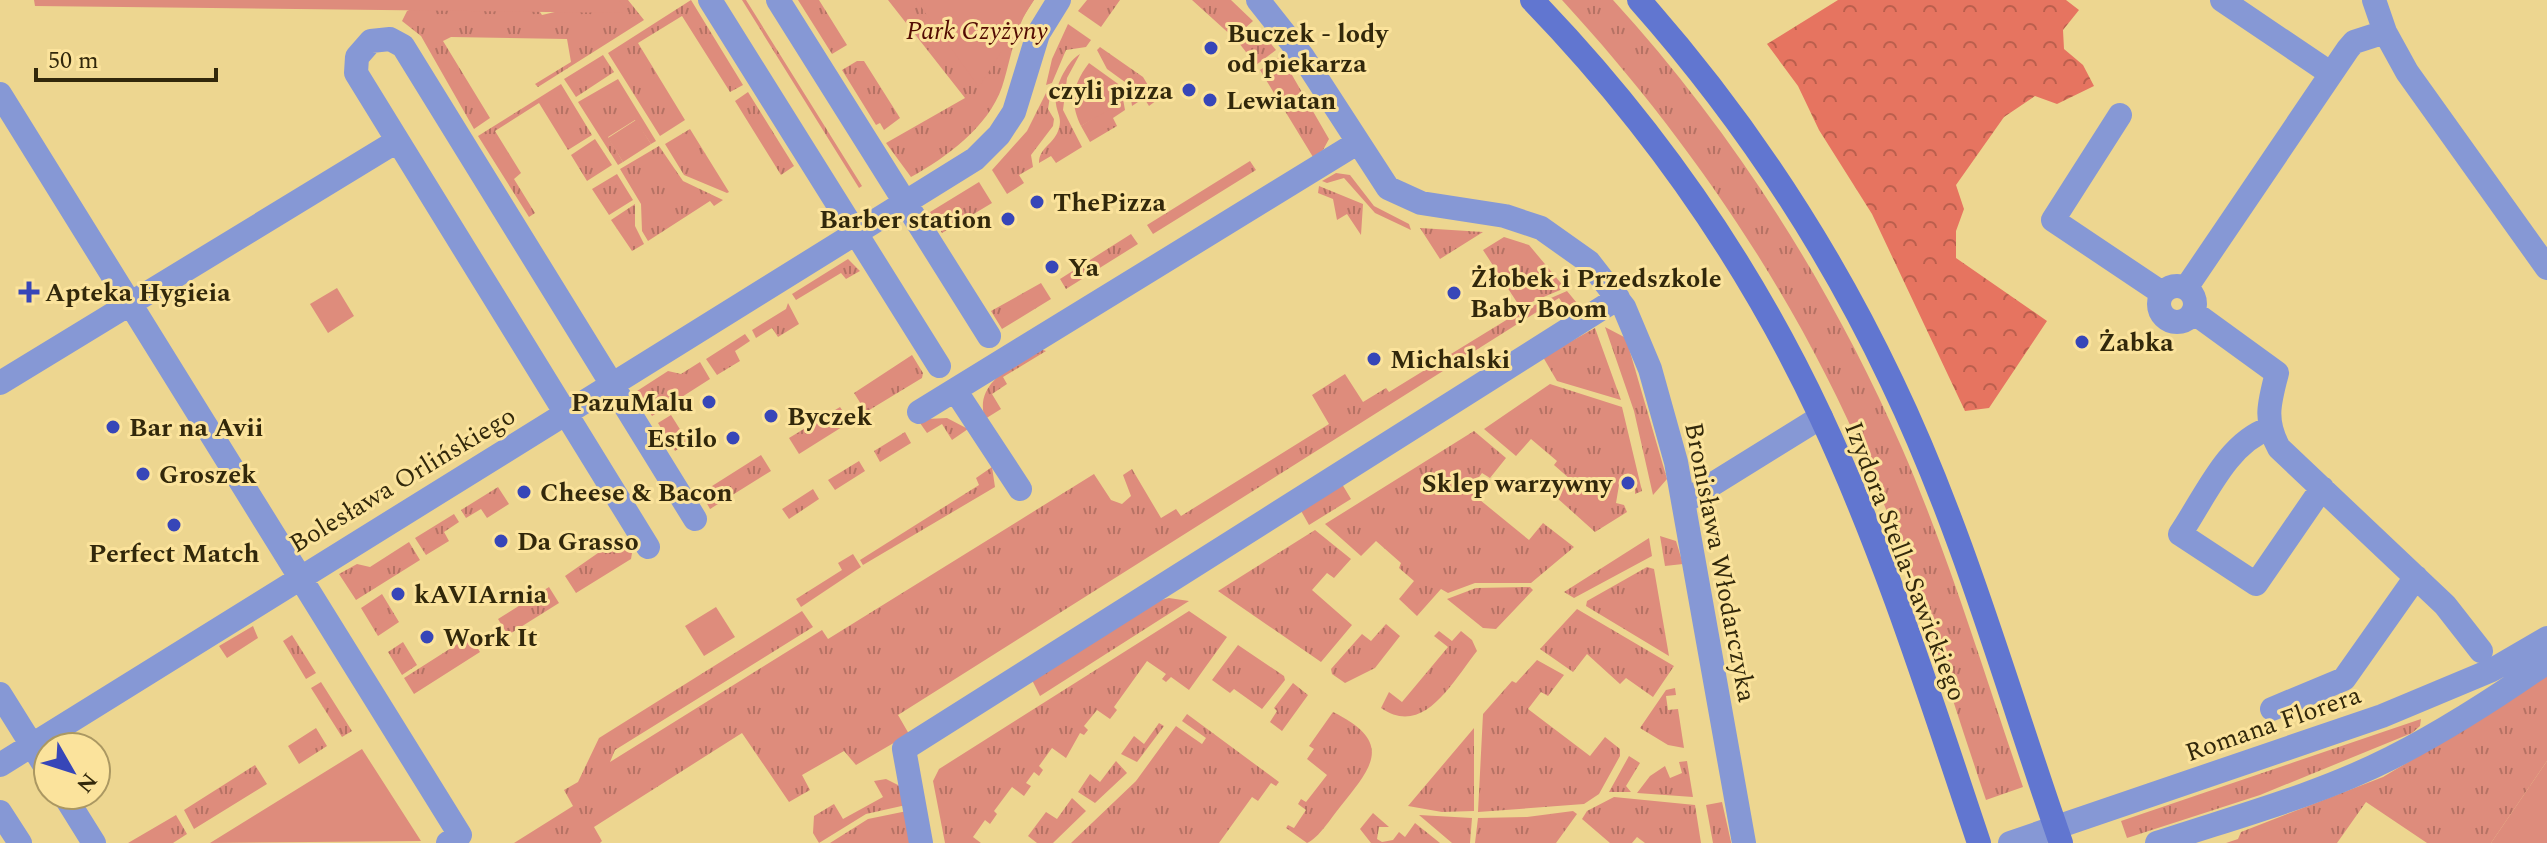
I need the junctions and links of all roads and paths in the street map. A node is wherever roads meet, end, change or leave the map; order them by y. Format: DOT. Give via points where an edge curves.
graph roads {
  1 [pos="710,0"];
  2 [pos="778,0"];
  3 [pos="1059,0"];
  4 [pos="1258,0"];
  5 [pos="1532,0"];
  6 [pos="1639,0"];
  7 [pos="2222,0"];
  8 [pos="2374,0"];
  9 [pos="2385,32"];
  10 [pos="2330,73"];
  11 [pos="0,94"];
  12 [pos="2120,115"];
  13 [pos="397,141"];
  14 [pos="1357,143"];
  15 [pos="905,203"];
  16 [pos="855,234"];
  17 [pos="2547,268"];
  18 [pos="1618,298"];
  19 [pos="2190,300"];
  20 [pos="129,303"];
  21 [pos="989,336"];
  22 [pos="939,366"];
  23 [pos="0,383"];
  24 [pos="612,384"];
  25 [pos="955,390"];
  26 [pos="919,412"];
  27 [pos="564,414"];
  28 [pos="1821,417"];
  29 [pos="2268,429"];
  30 [pos="2322,488"];
  31 [pos="1020,489"];
  32 [pos="1684,502"];
  33 [pos="695,519"];
  34 [pos="648,547"];
  35 [pos="2416,577"];
  36 [pos="299,578"];
  37 [pos="2547,638"];
  38 [pos="2481,651"];
  39 [pos="2547,662"];
  40 [pos="0,694"];
  41 [pos="2272,709"];
  42 [pos="31,745"];
  43 [pos="0,765"];
  44 [pos="74,811"];
  45 [pos="0,812"];
  46 [pos="2058,835"];
  47 [pos="20,843"];
  48 [pos="94,843"];
  49 [pos="448,843"];
  50 [pos="921,843"];
  51 [pos="1744,843"];
  52 [pos="1979,843"];
  53 [pos="2010,843"];
  54 [pos="2157,843"];
  1 -- 16 [label="street"];
  2 -- 15 [label="street"];
  3 -- 15 [label="street, Bolesława Orlińskiego" via="1038,34 1023,89 999,135 975,159"];
  4 -- 14 [label="street, Bronisława Włodarczyka" via="1303,57"];
  5 -- 28 [label="main road, Izydora Stella-Sawickiego" via="1637,120 1705,212 1771,318"];
  6 -- 46 [label="main road, Izydora Stella-Sawickiego" via="1714,92 1799,213 1893,383 1943,500"];
  7 -- 10 [label="street"];
  8 -- 9 [label="street"];
  9 -- 10 [label="street" via="2354,42"];
  9 -- 17 [label="street" via="2407,72"];
  10 -- 19 [label="street"];
  11 -- 20 [label="street, Bolesława Orlińskiego"];
  12 -- 19 [label="street" via="2053,220 2162,293 2173,286"];
  13 -- 20 [label="street"];
  13 -- 24 [label="street" via="356,73 360,50 378,38 403,46"];
  13 -- 27 [label="street"];
  14 -- 18 [label="street, Bronisława Włodarczyka" via="1394,193 1541,228 1589,262"];
  14 -- 25 [label="street"];
  15 -- 16 [label="street, Bolesława Orlińskiego"];
  15 -- 21 [label="street"];
  16 -- 22 [label="street"];
  16 -- 24 [label="street, Bolesława Orlińskiego"];
  18 -- 32 [label="street, Bronisława Włodarczyka" via="1663,409"];
  18 -- 50 [label="street" via="904,749"];
  19 -- 29 [label="street" via="2277,373"];
  20 -- 23 [label="street"];
  20 -- 36 [label="street, Bolesława Orlińskiego"];
  24 -- 27 [label="street, Bolesława Orlińskiego"];
  24 -- 33 [label="street"];
  25 -- 26 [label="street"];
  25 -- 31 [label="street"];
  27 -- 34 [label="street"];
  27 -- 36 [label="street, Bolesława Orlińskiego"];
  28 -- 32 [label="street"];
  28 -- 52 [label="main road, Izydora Stella-Sawickiego" via="1865,519"];
  29 -- 30 [label="street" via="2279,448"];
  29 -- 30 [label="street" via="2238,448 2180,534 2256,584"];
  30 -- 35 [label="street"];
  32 -- 51 [label="street, Bronisława Włodarczyka"];
  35 -- 38 [label="street"];
  35 -- 41 [label="street" via="2344,679"];
  36 -- 42 [label="street"];
  36 -- 49 [label="street" via="460,835"];
  37 -- 46 [label="street, Romana Florera" via="2492,670 2382,716"];
  39 -- 54 [label="street" via="2480,709 2390,758 2329,785"];
  40 -- 42 [label="street"];
  42 -- 43 [label="street"];
  44 -- 48 [label="street"];
  45 -- 47 [label="street"];
  46 -- 53 [label="street, Romana Florera"];
}
